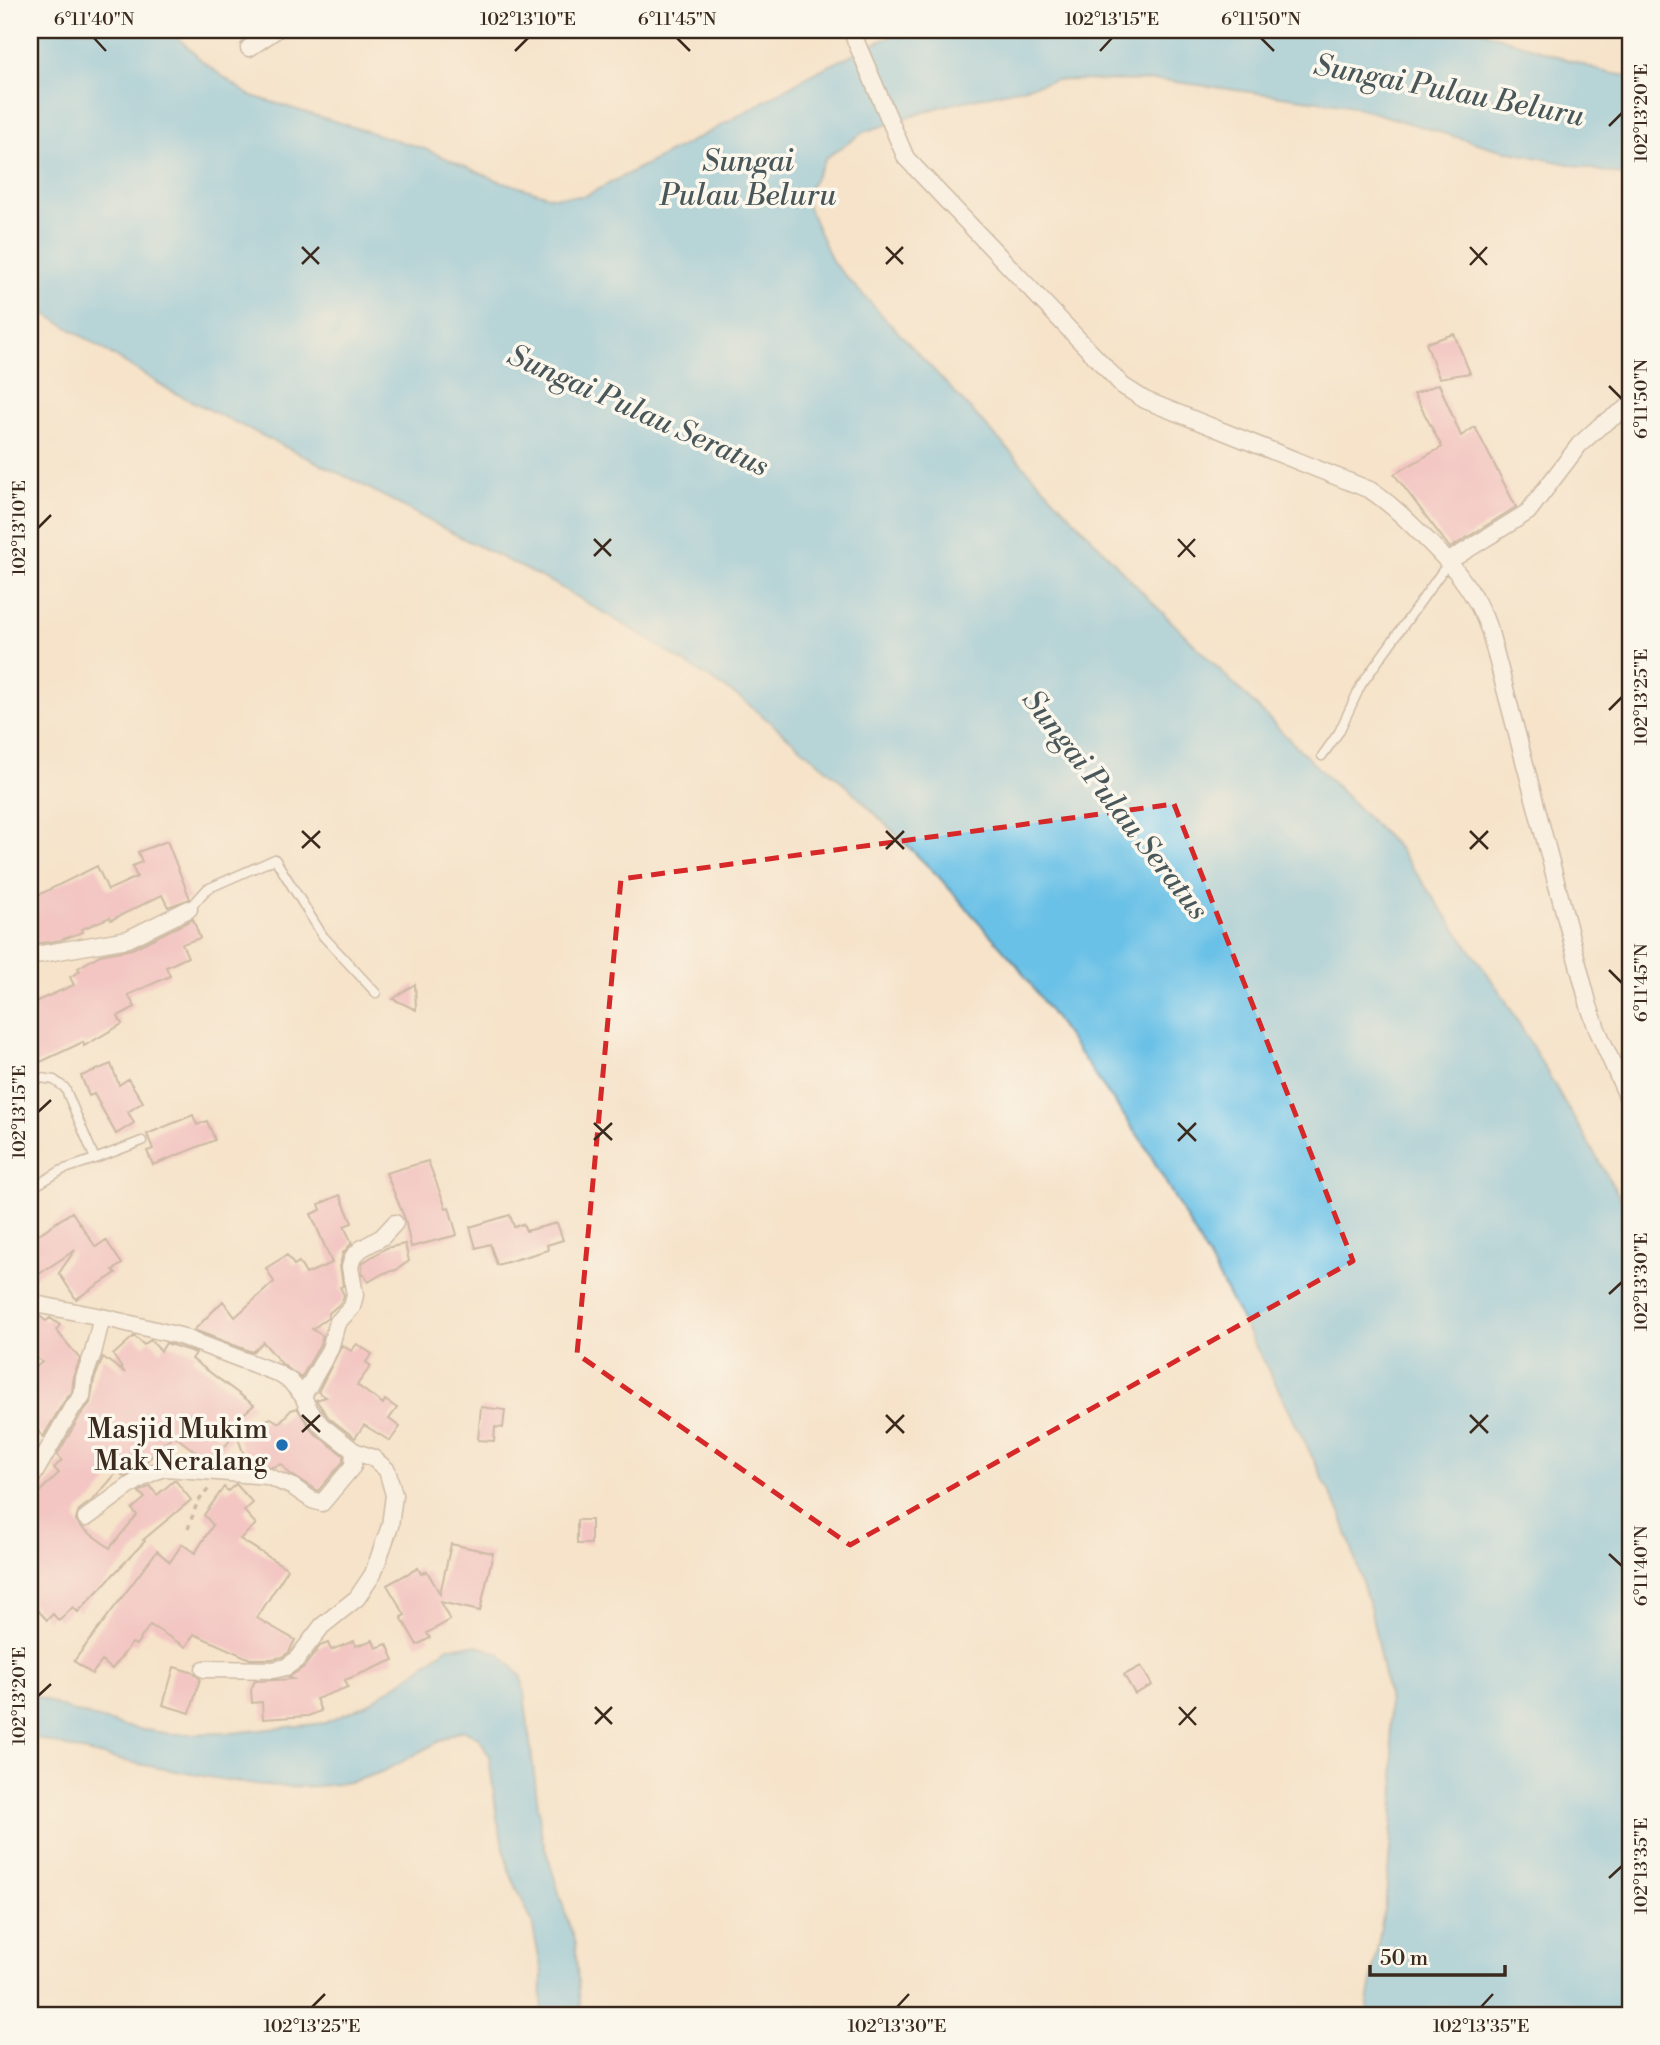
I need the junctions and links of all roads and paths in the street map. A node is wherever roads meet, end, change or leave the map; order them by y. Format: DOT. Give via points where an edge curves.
graph roads {
  1 [pos="276,30"];
  2 [pos="851,30"];
  3 [pos="248,48"];
  4 [pos="1630,406"];
  5 [pos="1450,561"];
  6 [pos="1322,756"];
  7 [pos="189,909"];
  8 [pos="30,956"];
  9 [pos="376,993"];
  10 [pos="30,1082"];
  11 [pos="1624,1083"];
  12 [pos="1630,1103"];
  13 [pos="142,1141"];
  14 [pos="95,1159"];
  15 [pos="30,1189"];
  16 [pos="395,1223"];
  17 [pos="30,1303"];
  18 [pos="102,1317"];
  19 [pos="303,1396"];
  20 [pos="354,1451"];
  21 [pos="233,1473"];
  22 [pos="30,1481"];
  23 [pos="86,1518"];
  24 [pos="188,1530"];
  25 [pos="204,1669"];
  1 -- 3 [label="street"];
  2 -- 5 [label="street" via="899,145 913,167 1130,392 1370,490"];
  4 -- 5 [label="street" via="1579,445 1528,512"];
  5 -- 6 [label="lane" via="1361,685"];
  5 -- 11 [label="street" via="1476,596 1490,632 1586,993 1597,1029"];
  7 -- 8 [label="street" via="128,939"];
  7 -- 9 [label="lane" via="207,889 275,859 323,936"];
  10 -- 14 [label="lane" via="54,1080 65,1088"];
  11 -- 12 [label="street"];
  13 -- 14 [label="lane"];
  14 -- 15 [label="lane" via="62,1170"];
  16 -- 19 [label="street" via="353,1257 349,1267 355,1295 352,1307 337,1324 330,1349"];
  17 -- 18 [label="street"];
  18 -- 19 [label="street" via="180,1336 259,1365 290,1381"];
  18 -- 22 [label="street" via="82,1396"];
  19 -- 20 [label="street" via="321,1425"];
  20 -- 21 [label="street" via="353,1466 322,1503 275,1478"];
  20 -- 25 [label="street" via="382,1464 394,1496 381,1555 362,1592 322,1626 286,1667"];
  21 -- 23 [label="street" via="158,1469"];
  21 -- 24 [label="path" via="218,1479 197,1503"];
}
